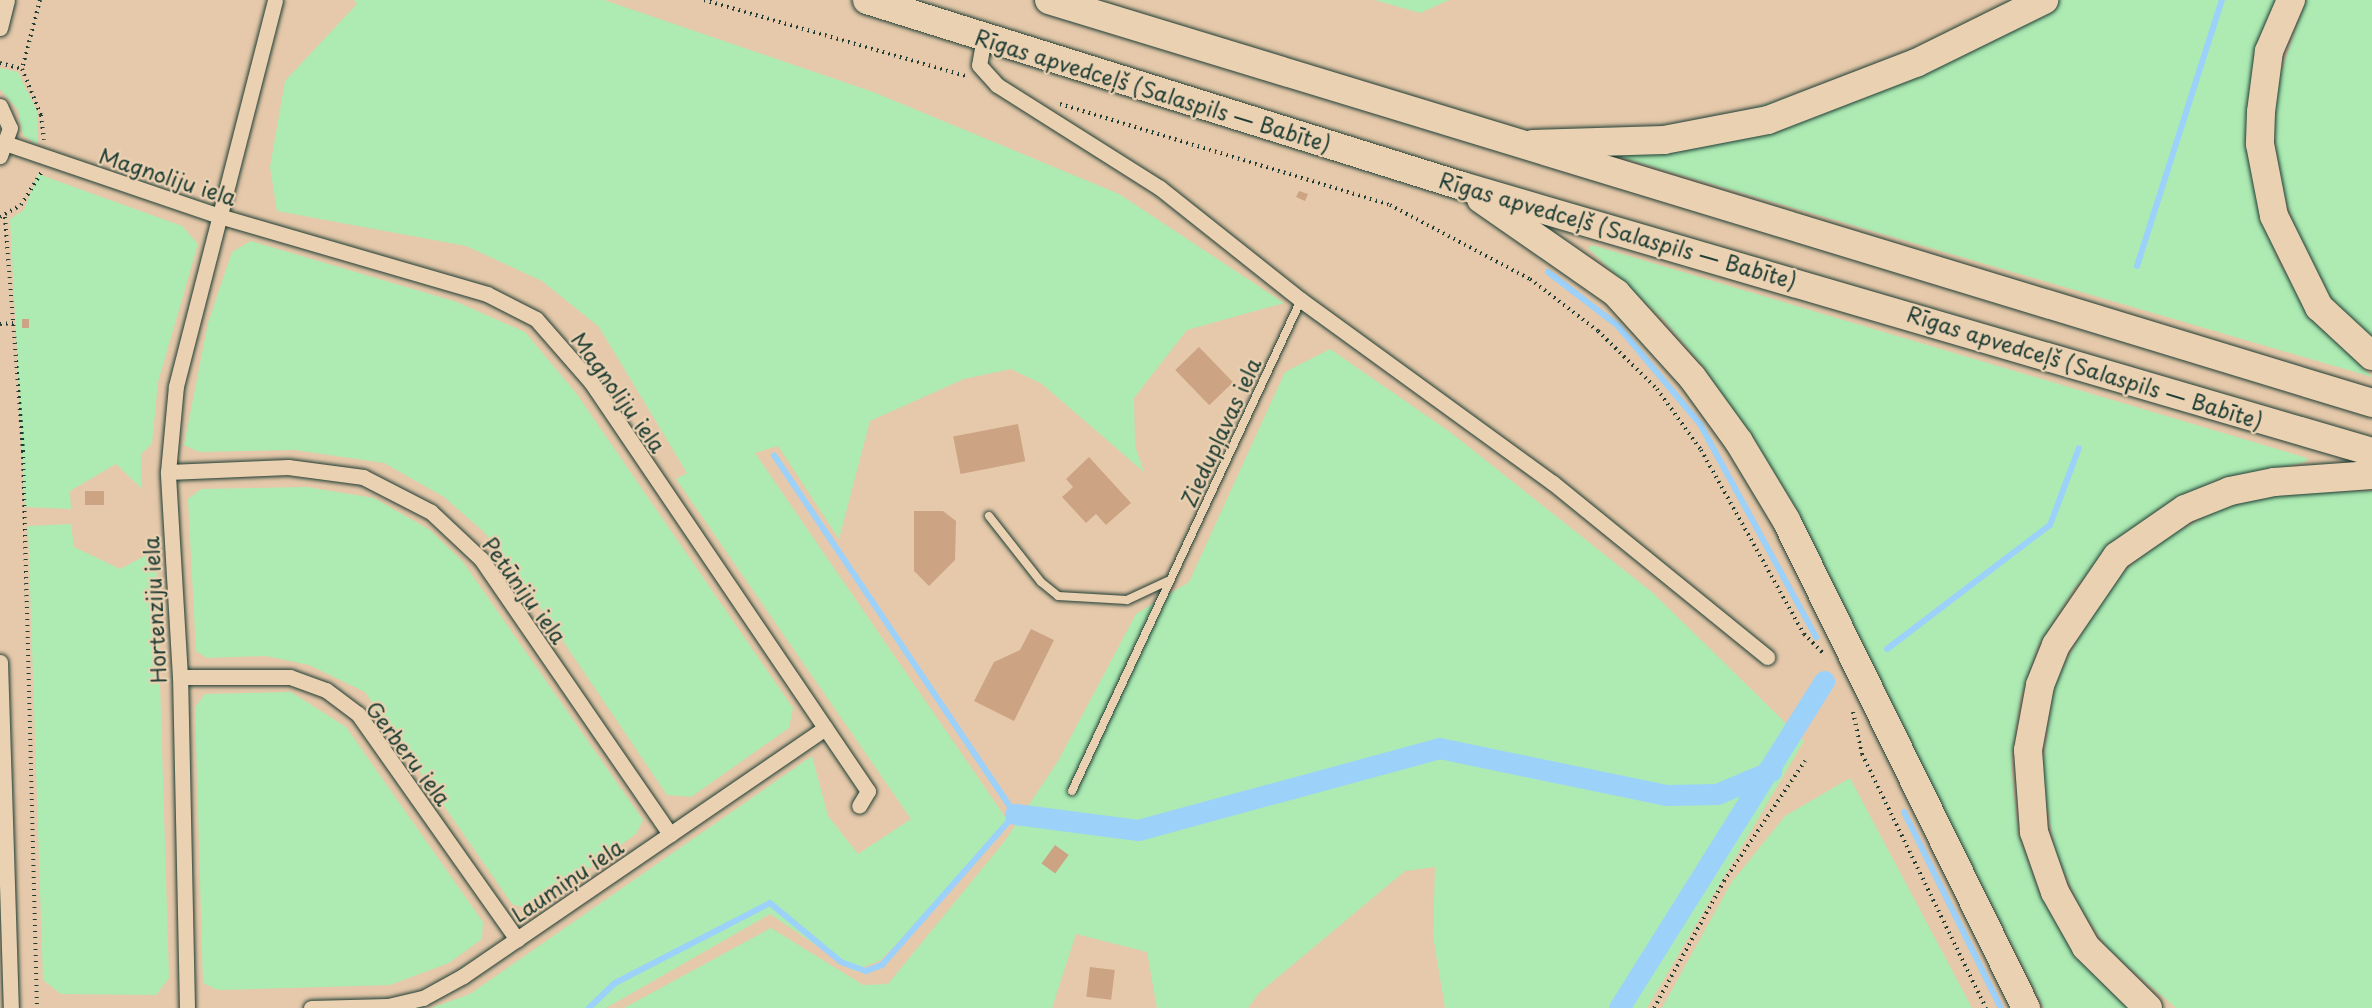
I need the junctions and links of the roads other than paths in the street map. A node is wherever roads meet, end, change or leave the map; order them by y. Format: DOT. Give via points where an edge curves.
graph roads {
  1 [pos="8,0"];
  2 [pos="275,0"];
  3 [pos="867,0"];
  4 [pos="1049,0"];
  5 [pos="2044,0"];
  6 [pos="2291,0"];
  7 [pos="0,28"];
  8 [pos="984,37"];
  9 [pos="0,106"];
  10 [pos="1510,144"];
  11 [pos="4,150"];
  12 [pos="1462,186"];
  13 [pos="219,216"];
  14 [pos="1301,300"];
  15 [pos="2372,356"];
  16 [pos="2372,403"];
  17 [pos="2372,452"];
  18 [pos="168,472"];
  19 [pos="2372,475"];
  20 [pos="989,516"];
  21 [pos="1170,579"];
  22 [pos="1767,657"];
  23 [pos="0,662"];
  24 [pos="180,677"];
  25 [pos="825,728"];
  26 [pos="1072,791"];
  27 [pos="859,806"];
  28 [pos="670,834"];
  29 [pos="517,939"];
  30 [pos="11,1008"];
  31 [pos="187,1008"];
  32 [pos="312,1008"];
  33 [pos="2026,1008"];
  34 [pos="2148,1008"];
  1 -- 7 [label="street"];
  2 -- 13 [label="street, Hortenziju iela"];
  3 -- 8 [label="highway, Rīgas apvedceļš (Salaspils — Babīte)"];
  4 -- 10 [label="highway"];
  5 -- 10 [label="highway" via="1916,63 1768,120 1664,140"];
  6 -- 15 [label="highway" via="2269,51 2261,112 2260,144 2274,216 2319,307"];
  8 -- 12 [label="highway, Rīgas apvedceļš (Salaspils — Babīte)"];
  8 -- 14 [label="street" via="979,65 997,85 1160,188"];
  9 -- 11 [label="street" via="10,128"];
  10 -- 16 [label="highway"];
  11 -- 13 [label="street, Magnoliju iela" via="44,156"];
  12 -- 17 [label="highway, Rīgas apvedceļš (Salaspils — Babīte)"];
  12 -- 33 [label="highway" via="1616,293 1692,377 1739,442 1786,520"];
  13 -- 18 [label="street, Hortenziju iela" via="176,386"];
  13 -- 25 [label="street, Magnoliju iela" via="487,294 536,319 591,382"];
  14 -- 21 [label="lane, Ziedupļavas iela"];
  14 -- 22 [label="street" via="1553,483"];
  18 -- 24 [label="street, Hortenziju iela"];
  18 -- 28 [label="street, Petūniju iela" via="288,467 363,477 431,512 482,560"];
  19 -- 34 [label="highway" via="2230,491 2157,525 2103,572 2052,655 2040,685 2028,750 2034,832 2055,892 2086,947"];
  20 -- 21 [label="lane" via="1041,582 1058,596 1127,600"];
  21 -- 26 [label="lane, Ziedupļavas iela"];
  23 -- 30 [label="street"];
  24 -- 29 [label="street, Gerberu iela" via="290,677 326,690 358,714"];
  24 -- 31 [label="street, Hortenziju iela"];
  25 -- 27 [label="street, Magnoliju iela" via="868,791"];
  25 -- 28 [label="street, Laumiņu iela"];
  28 -- 29 [label="street, Laumiņu iela"];
  29 -- 32 [label="street, Laumiņu iela" via="423,998 388,1006"];
}
